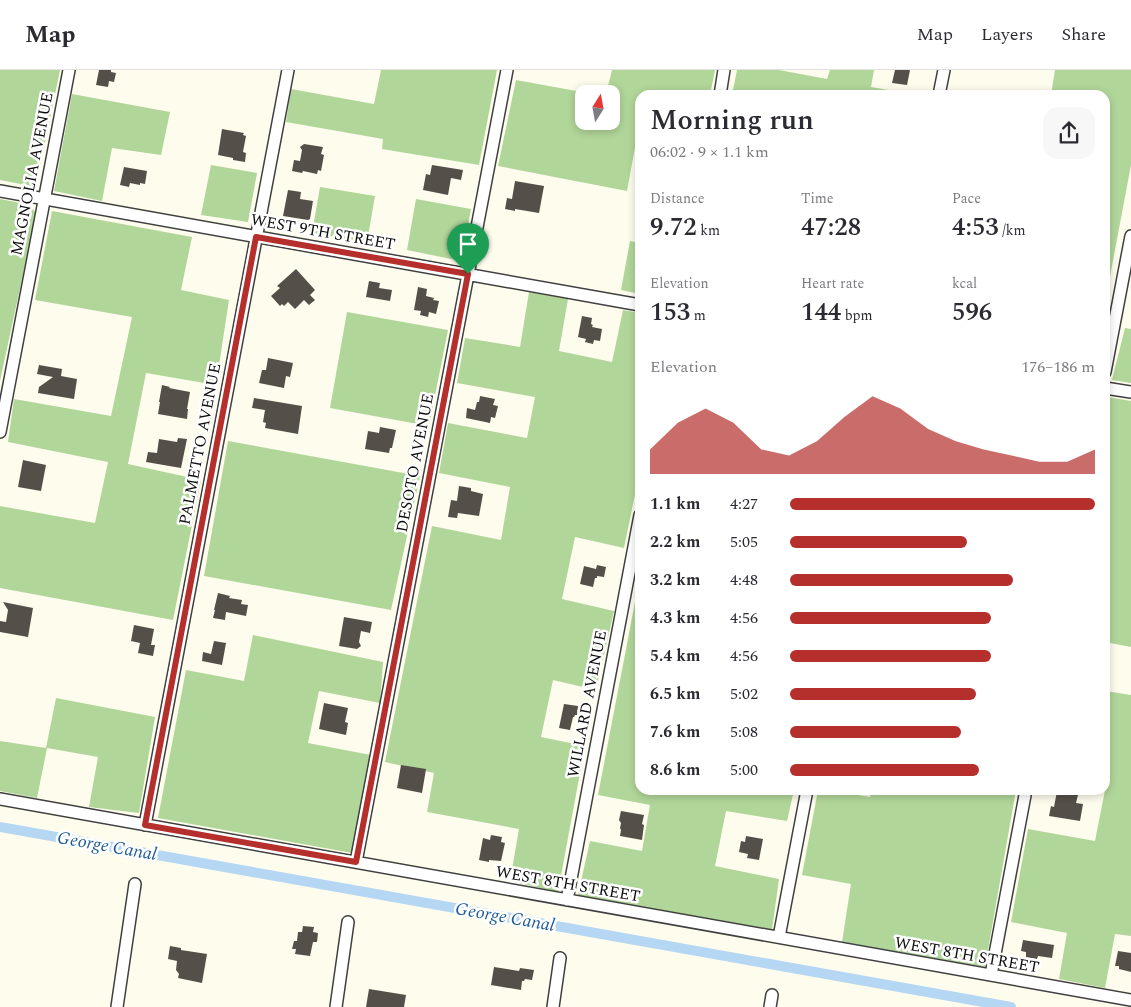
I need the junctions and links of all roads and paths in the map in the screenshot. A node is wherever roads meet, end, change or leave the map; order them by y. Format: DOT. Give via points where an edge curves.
graph roads {
  1 [pos="69,70"];
  2 [pos="288,70"];
  3 [pos="507,70"];
  4 [pos="724,70"];
  5 [pos="944,70"];
  6 [pos="721,90"];
  7 [pos="940,90"];
  8 [pos="0,191"];
  9 [pos="44,199"];
  10 [pos="1131,236"];
  11 [pos="256,237"];
  12 [pos="468,274"];
  13 [pos="635,305"];
  14 [pos="1110,346"];
  15 [pos="1110,389"];
  16 [pos="1131,392"];
  17 [pos="0,432"];
  18 [pos="635,541"];
  19 [pos="806,795"];
  20 [pos="1025,795"];
  21 [pos="0,799"];
  22 [pos="145,825"];
  23 [pos="356,862"];
  24 [pos="135,884"];
  25 [pos="567,900"];
  26 [pos="348,922"];
  27 [pos="779,938"];
  28 [pos="560,958"];
  29 [pos="991,975"];
  30 [pos="1131,1000"];
  31 [pos="117,1007"];
  32 [pos="336,1007"];
  33 [pos="553,1007"];
  1 -- 9 [label="street, MAGNOLIA AVENUE"];
  2 -- 11 [label="street, PALMETTO AVENUE"];
  3 -- 12 [label="street, DESOTO AVENUE"];
  4 -- 6 [label="street"];
  5 -- 7 [label="street"];
  8 -- 9 [label="street, WEST 9TH STREET"];
  9 -- 11 [label="street, WEST 9TH STREET"];
  9 -- 17 [label="street, MAGNOLIA AVENUE"];
  10 -- 14 [label="street"];
  11 -- 12 [label="street, WEST 9TH STREET"];
  11 -- 22 [label="street, PALMETTO AVENUE"];
  12 -- 13 [label="street, WEST 9TH STREET"];
  12 -- 23 [label="street, DESOTO AVENUE"];
  15 -- 16 [label="street"];
  18 -- 25 [label="street, WILLARD AVENUE"];
  19 -- 27 [label="street"];
  20 -- 29 [label="street"];
  21 -- 22 [label="street, WEST 8TH STREET"];
  22 -- 23 [label="street, WEST 8TH STREET"];
  23 -- 25 [label="street, WEST 8TH STREET"];
  24 -- 31 [label="street"];
  25 -- 27 [label="street, WEST 8TH STREET"];
  26 -- 32 [label="street"];
  27 -- 29 [label="street, WEST 8TH STREET"];
  28 -- 33 [label="street"];
  29 -- 30 [label="street, WEST 8TH STREET"];
}
